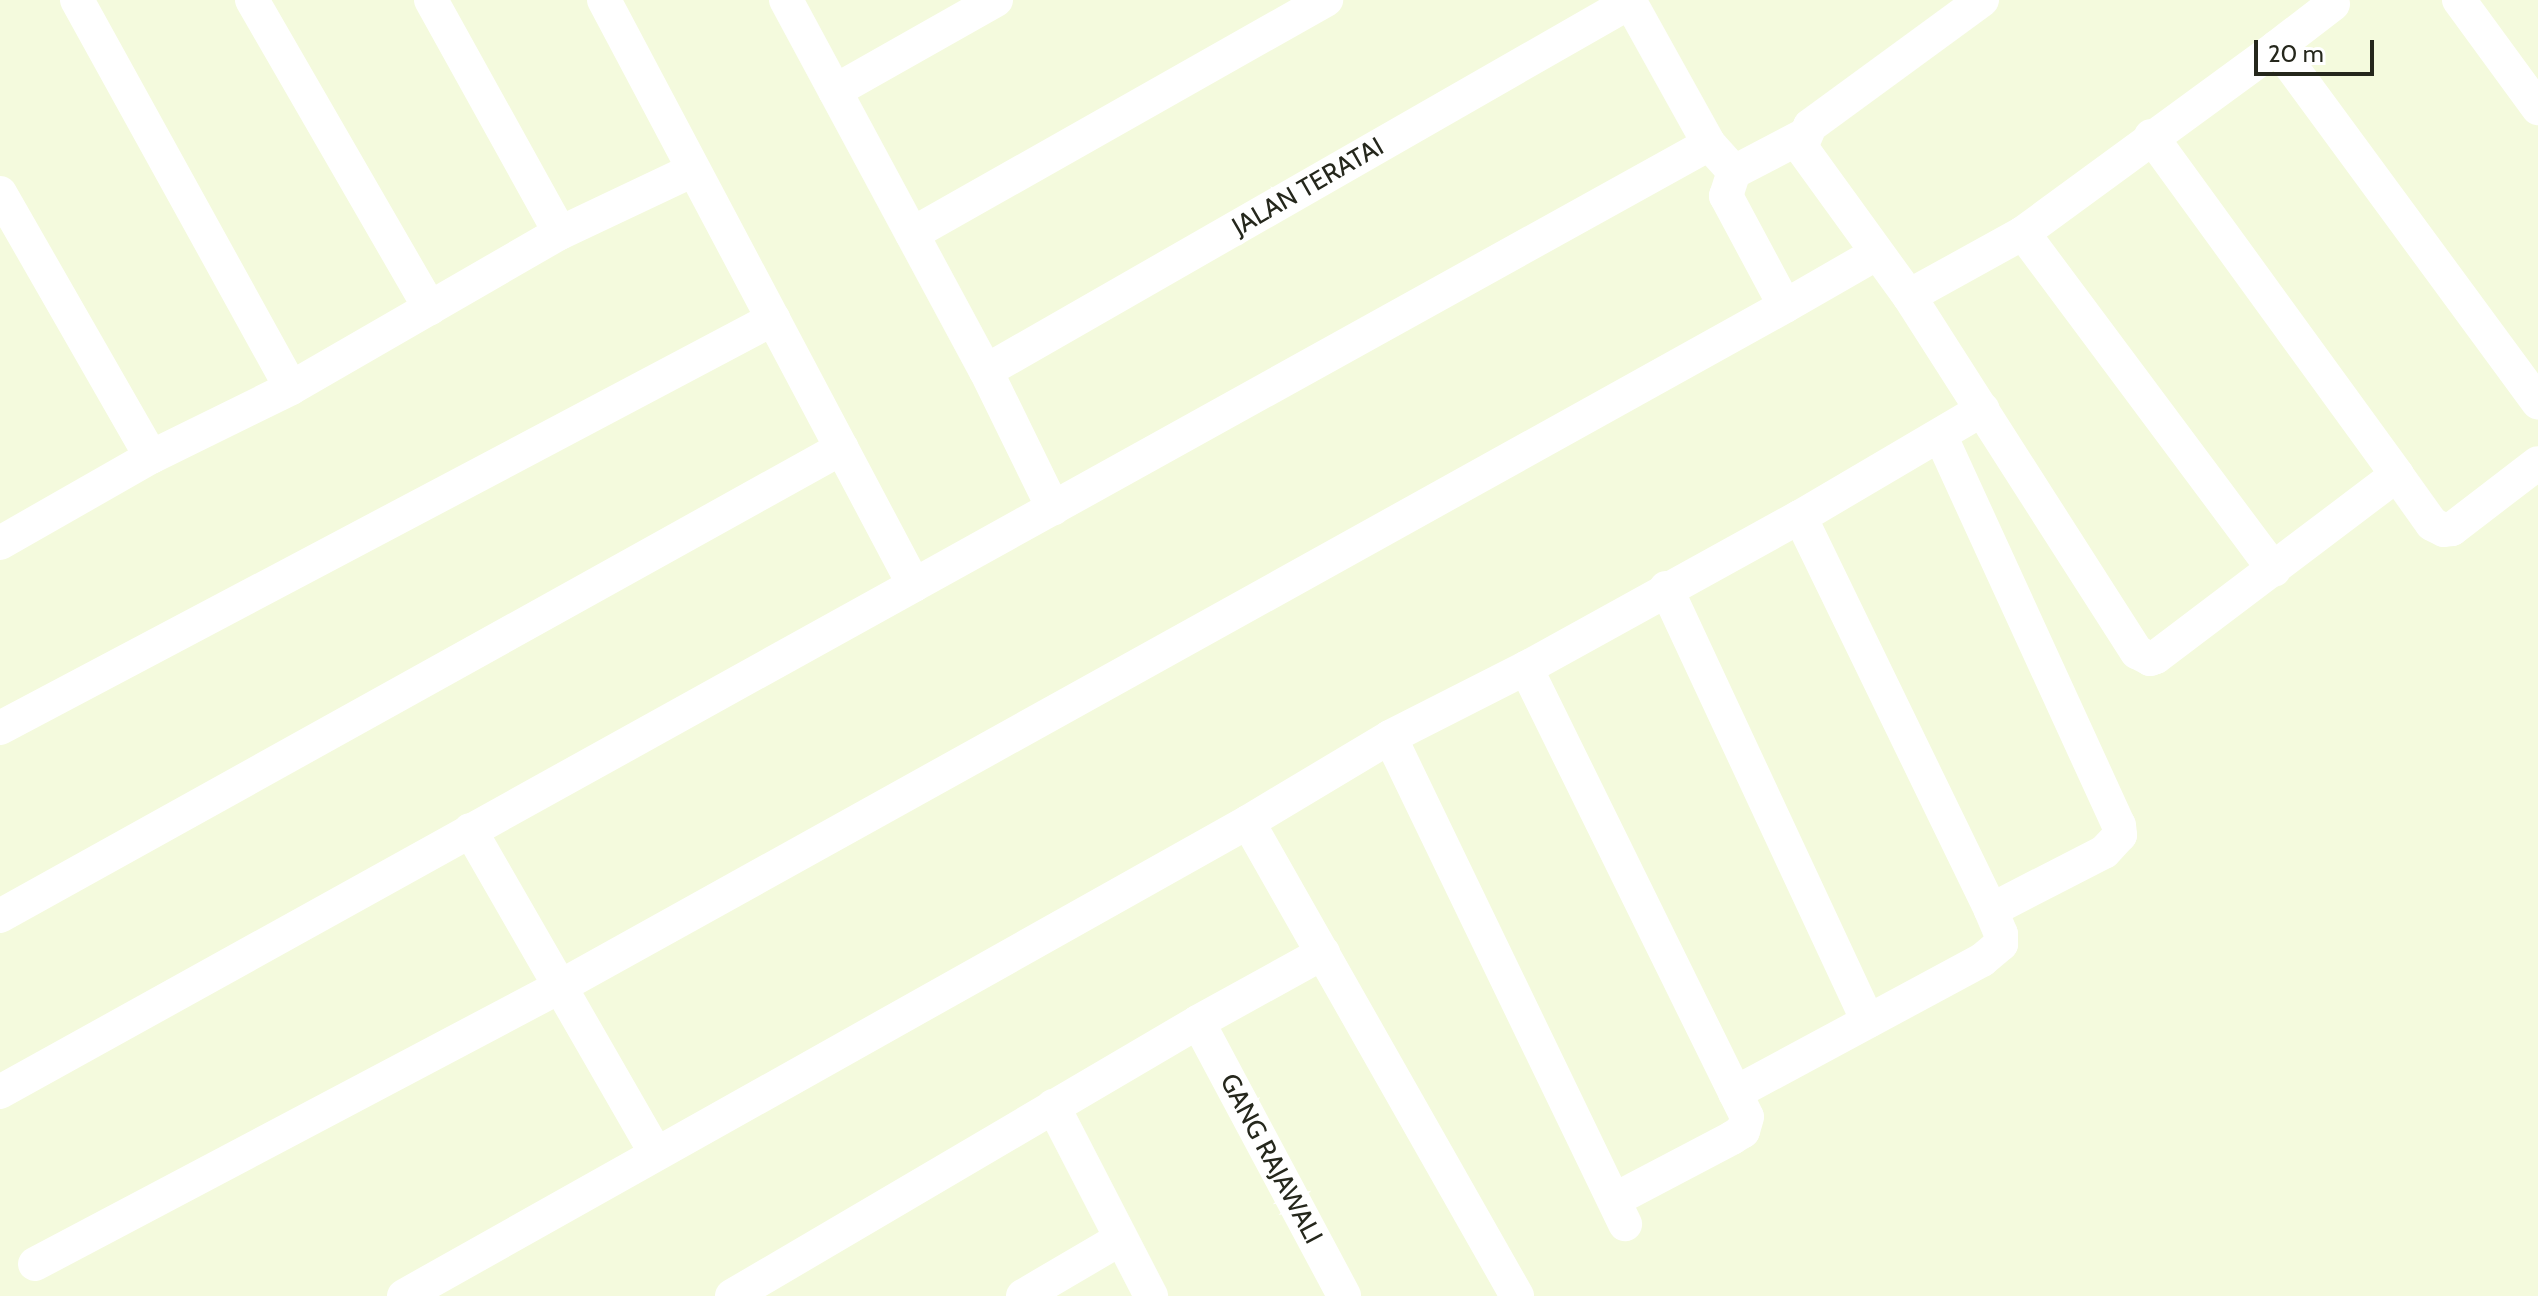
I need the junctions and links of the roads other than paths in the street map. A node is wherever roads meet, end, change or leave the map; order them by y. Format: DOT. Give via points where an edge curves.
graph roads {
  1 [pos="77,0"];
  2 [pos="252,0"];
  3 [pos="431,0"];
  4 [pos="604,0"];
  5 [pos="786,0"];
  6 [pos="996,0"];
  7 [pos="1326,0"];
  8 [pos="1982,0"];
  9 [pos="2459,0"];
  10 [pos="1629,1"];
  11 [pos="2333,4"];
  12 [pos="2277,47"];
  13 [pos="835,91"];
  14 [pos="2538,108"];
  15 [pos="1803,136"];
  16 [pos="2151,136"];
  17 [pos="1709,144"];
  18 [pos="693,170"];
  19 [pos="1734,172"];
  20 [pos="0,193"];
  21 [pos="560,233"];
  22 [pos="2023,233"];
  23 [pos="912,234"];
  24 [pos="1877,253"];
  25 [pos="1909,296"];
  26 [pos="1785,306"];
  27 [pos="430,308"];
  28 [pos="773,319"];
  29 [pos="986,371"];
  30 [pos="291,388"];
  31 [pos="2538,402"];
  32 [pos="1983,409"];
  33 [pos="1941,437"];
  34 [pos="842,448"];
  35 [pos="151,457"];
  36 [pos="2538,463"];
  37 [pos="2397,475"];
  38 [pos="1053,508"];
  39 [pos="1800,517"];
  40 [pos="2,536"];
  41 [pos="2274,570"];
  42 [pos="914,585"];
  43 [pos="1666,588"];
  44 [pos="1526,668"];
  45 [pos="0,728"];
  46 [pos="1390,737"];
  47 [pos="1248,822"];
  48 [pos="470,830"];
  49 [pos="1991,910"];
  50 [pos="0,916"];
  51 [pos="1323,953"];
  52 [pos="561,986"];
  53 [pos="1868,1021"];
  54 [pos="1198,1022"];
  55 [pos="0,1092"];
  56 [pos="1735,1093"];
  57 [pos="1053,1106"];
  58 [pos="656,1153"];
  59 [pos="1120,1239"];
  60 [pos="35,1264"];
  61 [pos="404,1296"];
  62 [pos="732,1296"];
  63 [pos="1023,1296"];
  64 [pos="1151,1296"];
  65 [pos="1344,1296"];
  66 [pos="1517,1296"];
  1 -- 30 [label="street"];
  2 -- 27 [label="street"];
  3 -- 21 [label="street"];
  4 -- 18 [label="street"];
  5 -- 13 [label="street"];
  6 -- 13 [label="street"];
  7 -- 23 [label="street"];
  8 -- 15 [label="street"];
  9 -- 14 [label="street"];
  10 -- 17 [label="street"];
  10 -- 29 [label="street, JALAN TERATAI"];
  11 -- 12 [label="street"];
  12 -- 16 [label="street"];
  12 -- 31 [label="street"];
  13 -- 23 [label="street"];
  15 -- 19 [label="street"];
  15 -- 24 [label="street" via="1805,157"];
  16 -- 22 [label="street"];
  16 -- 37 [label="street"];
  17 -- 19 [label="street"];
  17 -- 38 [label="street"];
  18 -- 21 [label="street"];
  18 -- 28 [label="street"];
  19 -- 26 [label="street" via="1726,196"];
  20 -- 35 [label="street"];
  21 -- 27 [label="street"];
  22 -- 25 [label="street"];
  22 -- 41 [label="street"];
  23 -- 29 [label="street"];
  24 -- 25 [label="street"];
  24 -- 26 [label="street"];
  25 -- 32 [label="street"];
  26 -- 52 [label="street"];
  27 -- 30 [label="street"];
  28 -- 34 [label="street"];
  28 -- 45 [label="street"];
  29 -- 38 [label="street"];
  30 -- 35 [label="street"];
  32 -- 33 [label="street"];
  32 -- 41 [label="street" via="2143,657 2156,657"];
  33 -- 39 [label="street"];
  33 -- 49 [label="street" via="2119,825 2120,835 2104,852"];
  34 -- 42 [label="street"];
  34 -- 50 [label="street"];
  35 -- 40 [label="street"];
  36 -- 37 [label="street" via="2444,530 2432,524"];
  37 -- 41 [label="street"];
  38 -- 42 [label="street"];
  39 -- 43 [label="street"];
  39 -- 49 [label="street"];
  42 -- 48 [label="street"];
  43 -- 44 [label="street"];
  43 -- 53 [label="street"];
  44 -- 46 [label="street"];
  44 -- 56 [label="street"];
  46 -- 47 [label="street"];
  46 -- 56 [label="street" via="1619,1212 1743,1131 1747,1117"];
  47 -- 51 [label="street"];
  47 -- 58 [label="street"];
  48 -- 52 [label="street"];
  48 -- 55 [label="street"];
  49 -- 53 [label="street" via="2001,934 1995,953"];
  51 -- 54 [label="street"];
  51 -- 66 [label="street"];
  52 -- 58 [label="street"];
  52 -- 60 [label="street"];
  53 -- 56 [label="street"];
  54 -- 57 [label="street"];
  54 -- 65 [label="street, GANG RAJAWALI"];
  57 -- 59 [label="street"];
  57 -- 62 [label="street"];
  58 -- 61 [label="street"];
  59 -- 63 [label="street"];
  59 -- 64 [label="street"];
}
